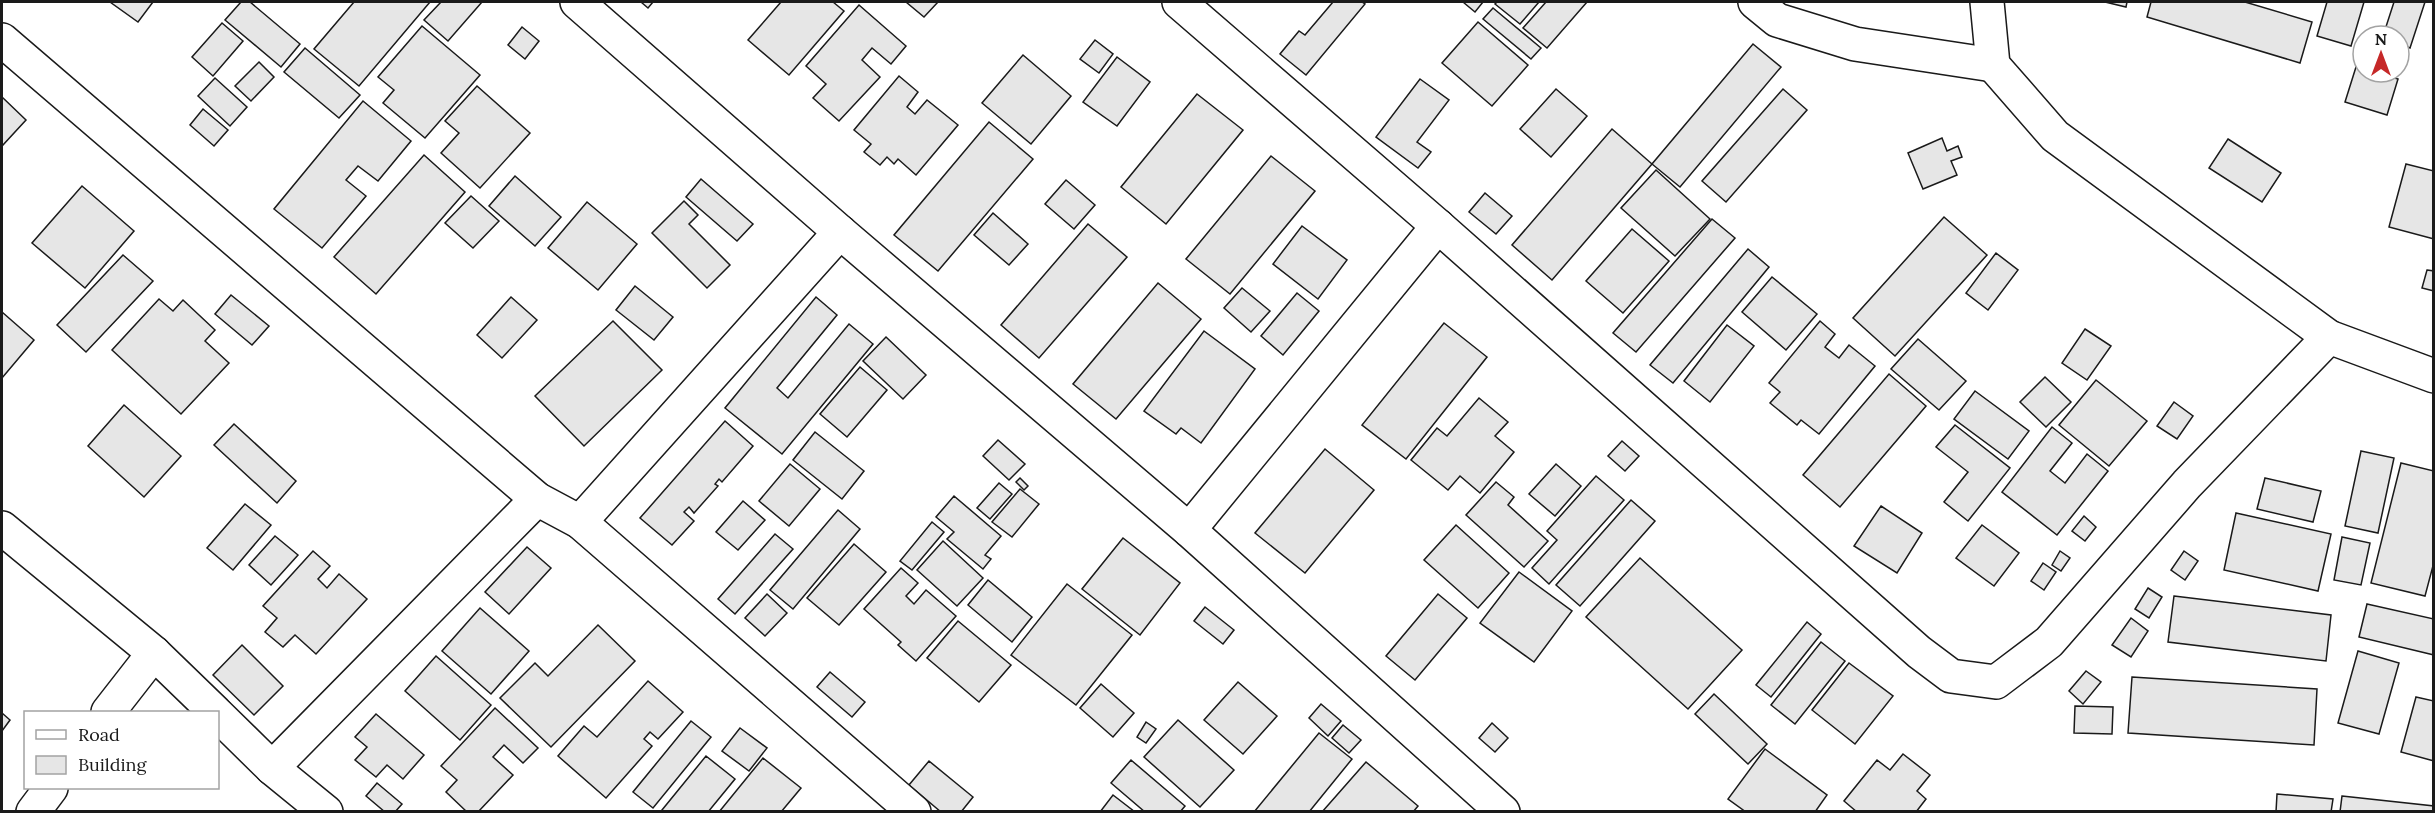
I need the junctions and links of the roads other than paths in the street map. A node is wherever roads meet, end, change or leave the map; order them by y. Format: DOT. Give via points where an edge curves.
graph roads {
  1 [pos="577,2"];
  2 [pos="1179,2"];
  3 [pos="1755,2"];
  4 [pos="1987,2"];
  5 [pos="2,40"];
  6 [pos="1993,65"];
  7 [pos="1438,226"];
  8 [pos="840,232"];
  9 [pos="2329,337"];
  10 [pos="2433,376"];
  11 [pos="537,499"];
  12 [pos="580,522"];
  13 [pos="2,528"];
  14 [pos="1189,530"];
  15 [pos="154,653"];
  16 [pos="109,711"];
  17 [pos="213,711"];
  18 [pos="219,717"];
  19 [pos="272,768"];
  20 [pos="50,789"];
  21 [pos="33,812"];
  22 [pos="326,812"];
  23 [pos="914,812"];
  24 [pos="1503,812"];
  1 -- 8 [label="street"];
  2 -- 7 [label="street"];
  3 -- 6 [label="street" via="1777,20 1855,44"];
  4 -- 6 [label="street"];
  5 -- 11 [label="street"];
  6 -- 9 [label="street" via="2055,136"];
  7 -- 9 [label="street" via="1910,644 1951,676 1996,682 2049,642 2187,484"];
  7 -- 14 [label="street"];
  8 -- 12 [label="street"];
  8 -- 14 [label="street"];
  9 -- 10 [label="street"];
  11 -- 12 [label="street"];
  11 -- 19 [label="street"];
  12 -- 23 [label="street"];
  13 -- 15 [label="street"];
  14 -- 24 [label="street"];
  15 -- 16 [label="street"];
  15 -- 17 [label="street"];
  18 -- 19 [label="street"];
  19 -- 22 [label="street"];
  20 -- 21 [label="street"];
}
